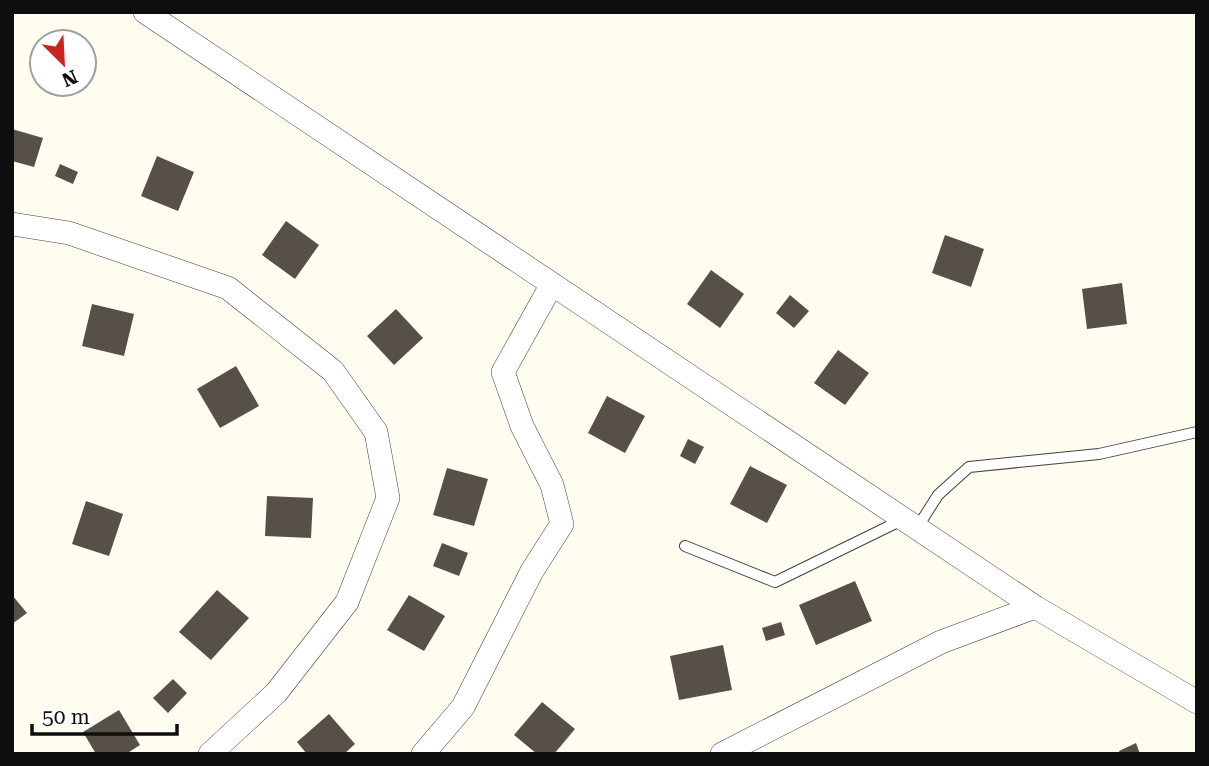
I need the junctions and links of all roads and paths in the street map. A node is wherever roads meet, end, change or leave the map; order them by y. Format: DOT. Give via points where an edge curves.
graph roads {
  1 [pos="145,12"];
  2 [pos="12,224"];
  3 [pos="552,284"];
  4 [pos="1197,432"];
  5 [pos="910,524"];
  6 [pos="685,546"];
  7 [pos="1035,607"];
  8 [pos="1197,702"];
  9 [pos="210,754"];
  10 [pos="423,754"];
  11 [pos="722,754"];
  1 -- 3 [label="street"];
  2 -- 9 [label="street" via="69,233 228,288 333,371 376,432 388,498 346,602 276,693"];
  3 -- 5 [label="street"];
  3 -- 10 [label="street" via="503,372 522,426 552,485 562,524 532,571 463,707"];
  4 -- 5 [label="lane" via="1099,454 969,467"];
  5 -- 6 [label="lane" via="775,582"];
  5 -- 7 [label="street"];
  7 -- 8 [label="street"];
  7 -- 11 [label="street" via="942,642"];
}
